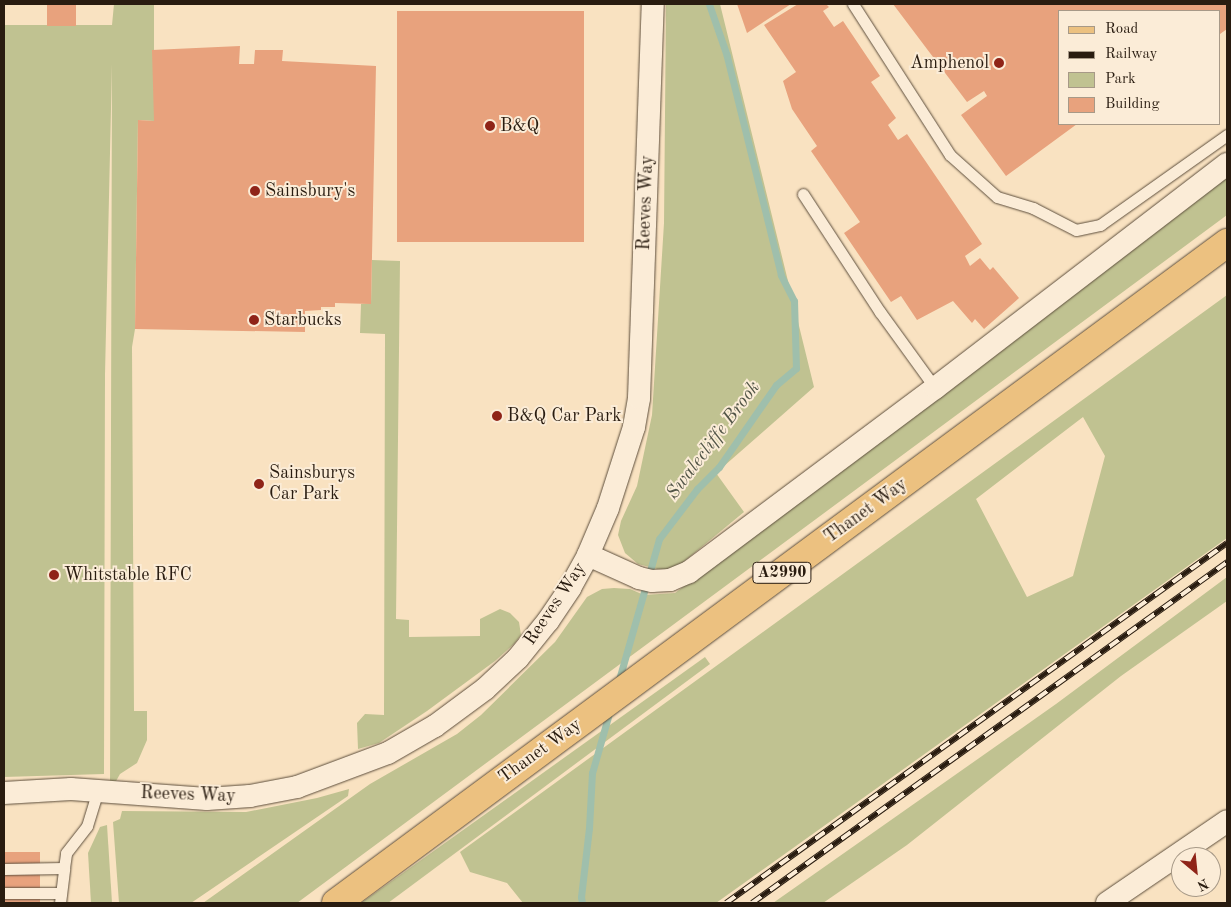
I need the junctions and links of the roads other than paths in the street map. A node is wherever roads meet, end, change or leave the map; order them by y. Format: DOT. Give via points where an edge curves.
graph roads {
  1 [pos="653,4"];
  2 [pos="853,4"];
  3 [pos="1227,135"];
  4 [pos="1227,164"];
  5 [pos="803,194"];
  6 [pos="1227,243"];
  7 [pos="935,388"];
  8 [pos="588,554"];
  9 [pos="98,791"];
  10 [pos="4,793"];
  11 [pos="1227,820"];
  12 [pos="64,868"];
  13 [pos="4,869"];
  14 [pos="4,893"];
  15 [pos="61,898"];
  16 [pos="336,903"];
  17 [pos="1106,903"];
  1 -- 8 [label="street, Reeves Way" via="639,398 634,427 617,480"];
  2 -- 3 [label="lane" via="950,156 997,197 1033,208 1076,230 1100,224"];
  4 -- 7 [label="street"];
  5 -- 7 [label="lane" via="880,312"];
  6 -- 16 [label="main road, Thanet Way / A2990"];
  7 -- 8 [label="street" via="689,572 670,580 652,581"];
  8 -- 9 [label="street, Reeves Way" via="561,601 518,658 461,709 388,753 297,787 250,796 207,799"];
  9 -- 10 [label="street, Reeves Way" via="71,789"];
  9 -- 12 [label="lane" via="87,826 66,853"];
  11 -- 17 [label="street"];
  12 -- 13 [label="lane"];
  12 -- 15 [label="lane"];
  14 -- 15 [label="lane"];
}
